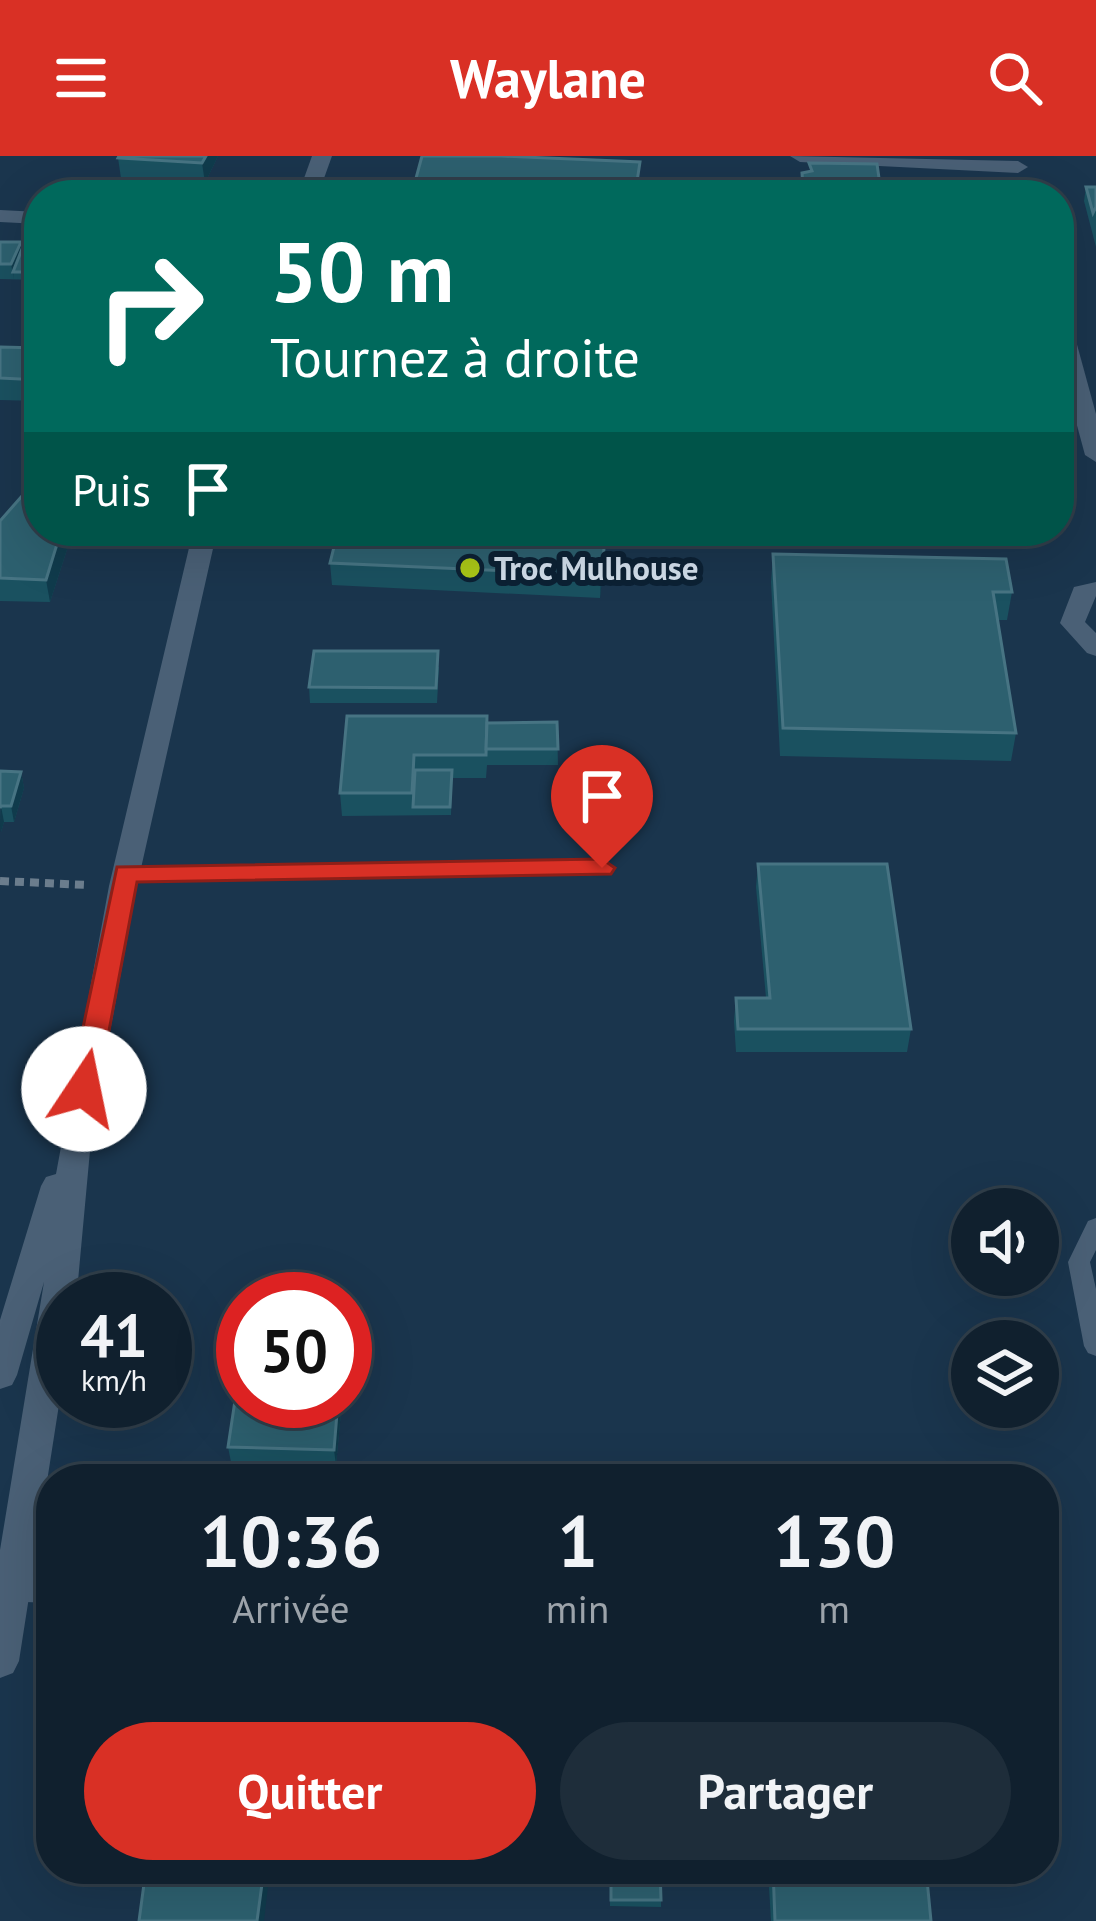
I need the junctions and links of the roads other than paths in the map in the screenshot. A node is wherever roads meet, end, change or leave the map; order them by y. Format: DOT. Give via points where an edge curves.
graph roads {
  1 [pos="800,156"];
  2 [pos="1017,161"];
  3 [pos="1074,374"];
  4 [pos="1096,455"];
  5 [pos="202,546"];
  6 [pos="1096,589"];
  7 [pos="1096,648"];
  8 [pos="602,868"];
  9 [pos="125,880"];
  10 [pos="76,1130"];
  11 [pos="1096,1227"];
  12 [pos="1096,1346"];
  13 [pos="0,1375"];
  14 [pos="38,1464"];
  15 [pos="36,1480"];
  16 [pos="22,1586"];
  17 [pos="0,1661"];
  1 -- 2 [label="main road"];
  3 -- 4 [label="main road"];
  5 -- 9 [label="main road"];
  6 -- 7 [label="main road" via="1083,592 1072,623"];
  8 -- 9 [label="lane"];
  9 -- 10 [label="main road"];
  10 -- 13 [label="main road"];
  10 -- 14 [label="main road"];
  11 -- 12 [label="lane" via="1079,1262"];
  15 -- 16 [label="main road"];
  16 -- 17 [label="main road"];
}
